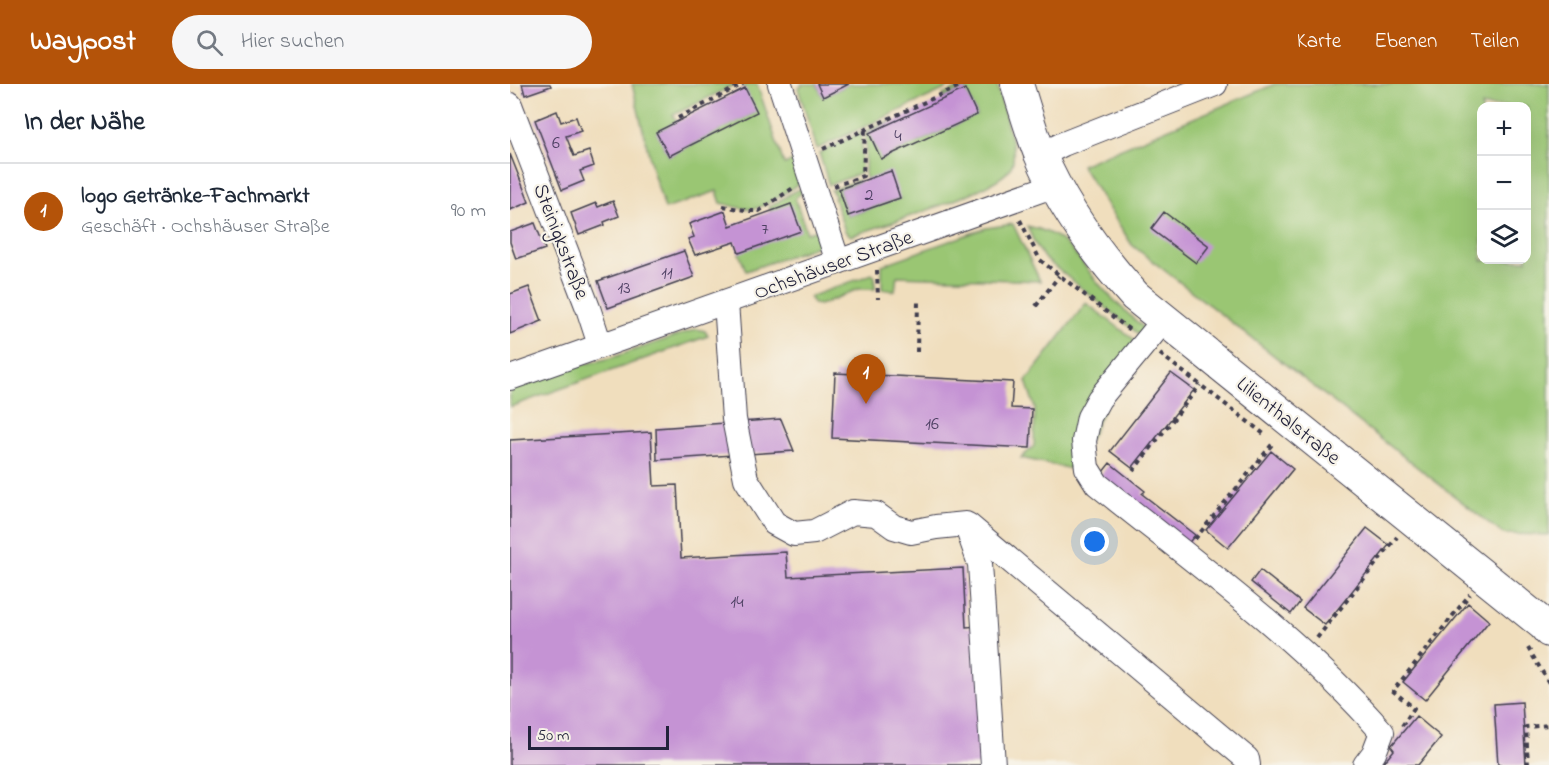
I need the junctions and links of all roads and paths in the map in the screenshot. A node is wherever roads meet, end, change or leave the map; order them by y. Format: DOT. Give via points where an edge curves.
graph roads {
  1 [pos="743,84"];
  2 [pos="780,84"];
  3 [pos="964,84"];
  4 [pos="1017,84"];
  5 [pos="1215,84"];
  6 [pos="510,105"];
  7 [pos="678,118"];
  8 [pos="865,129"];
  9 [pos="1041,155"];
  10 [pos="803,158"];
  11 [pos="1055,185"];
  12 [pos="813,187"];
  13 [pos="723,206"];
  14 [pos="870,251"];
  15 [pos="838,262"];
  16 [pos="1059,275"];
  17 [pos="878,299"];
  18 [pos="918,300"];
  19 [pos="726,302"];
  20 [pos="1036,306"];
  21 [pos="1164,320"];
  22 [pos="600,345"];
  23 [pos="916,352"];
  24 [pos="510,378"];
  25 [pos="1200,385"];
  26 [pos="1274,442"];
  27 [pos="1133,471"];
  28 [pos="966,524"];
  29 [pos="1397,537"];
  30 [pos="1183,553"];
  31 [pos="1470,594"];
  32 [pos="1547,626"];
  33 [pos="1305,653"];
  34 [pos="1549,725"];
  35 [pos="1382,732"];
  36 [pos="993,765"];
  37 [pos="1248,765"];
  38 [pos="1365,765"];
  39 [pos="1528,765"];
  1 -- 7 [label="path"];
  2 -- 10 [label="street"];
  3 -- 8 [label="path"];
  4 -- 9 [label="main road"];
  5 -- 9 [label="street"];
  6 -- 22 [label="street, Steinigkstraße"];
  8 -- 10 [label="path"];
  8 -- 12 [label="path" via="863,176"];
  9 -- 11 [label="main road"];
  10 -- 12 [label="street"];
  11 -- 14 [label="street, Ochshäuser Straße"];
  11 -- 21 [label="main road, Lilienthalstraße" via="1104,262"];
  12 -- 13 [label="path" via="791,189 759,211"];
  12 -- 15 [label="street"];
  14 -- 15 [label="street, Ochshäuser Straße"];
  14 -- 17 [label="path" via="877,268"];
  15 -- 19 [label="street, Ochshäuser Straße"];
  16 -- 20 [label="path"];
  18 -- 23 [label="path"];
  19 -- 22 [label="street, Ochshäuser Straße"];
  19 -- 28 [label="street" via="734,419 746,479 774,522 794,534 814,532 853,512 876,514 894,527 911,532"];
  21 -- 30 [label="street" via="1099,399 1089,417 1084,441 1087,468 1097,484"];
  21 -- 32 [label="main road, Lilienthalstraße"];
  22 -- 24 [label="street, Ochshäuser Straße"];
  25 -- 27 [label="path"];
  26 -- 30 [label="path"];
  28 -- 36 [label="street" via="980,564"];
  28 -- 37 [label="street" via="1247,759"];
  29 -- 33 [label="path"];
  30 -- 33 [label="street"];
  31 -- 35 [label="path" via="1393,691 1414,708 1400,729"];
  33 -- 35 [label="street" via="1349,693"];
  34 -- 39 [label="path" via="1526,727"];
  35 -- 38 [label="street"];
}
